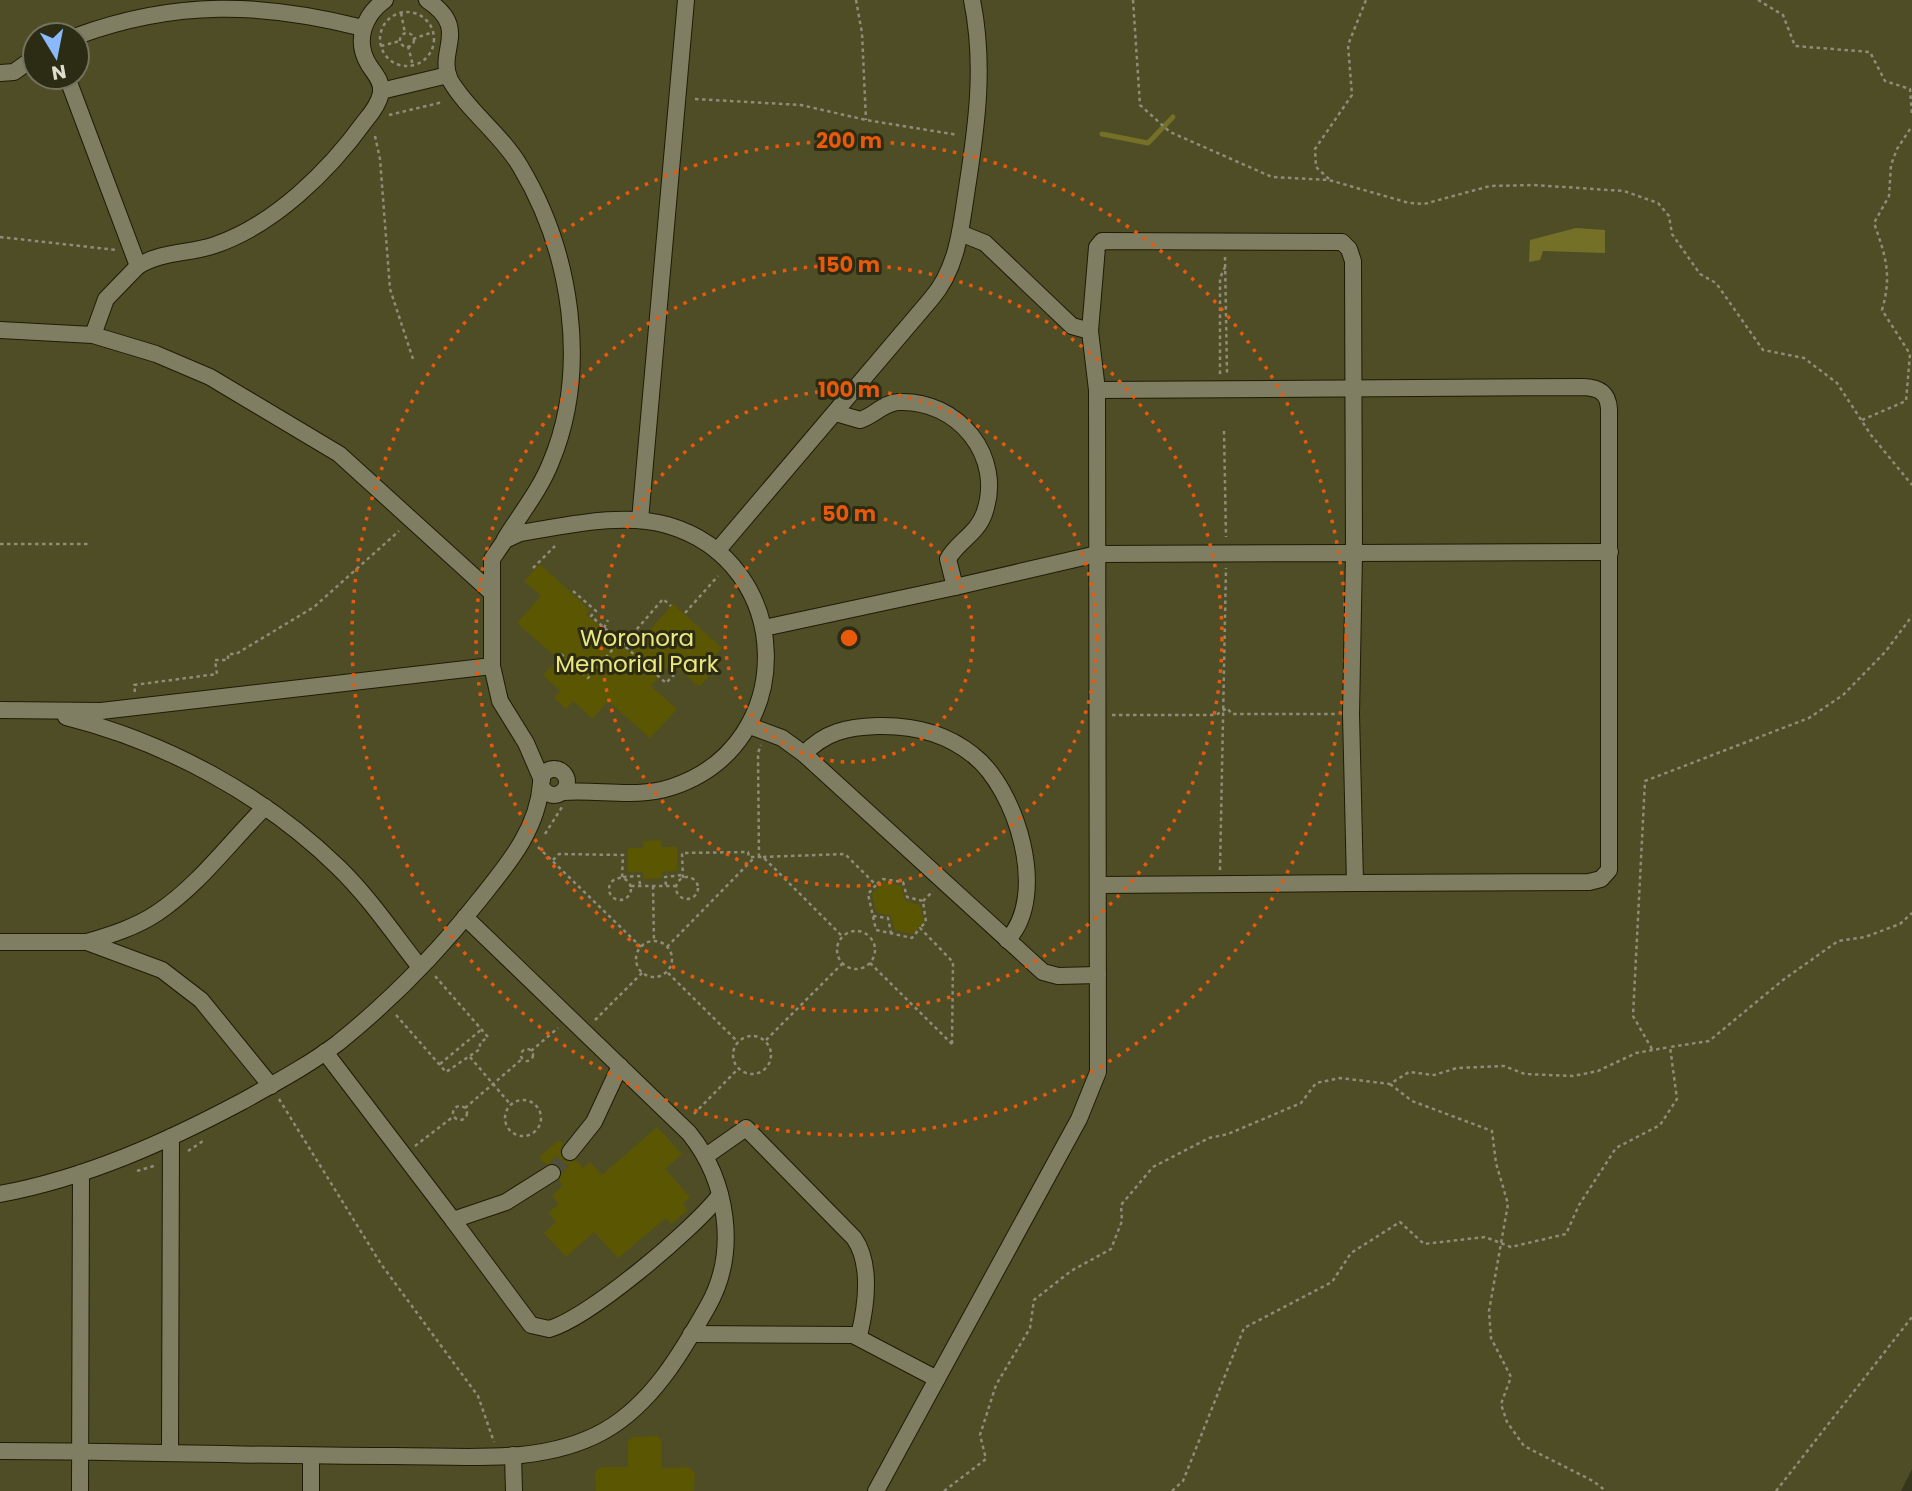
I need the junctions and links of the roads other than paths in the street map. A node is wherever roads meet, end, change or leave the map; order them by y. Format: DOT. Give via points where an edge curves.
graph roads {
  1 [pos="385,0"];
  2 [pos="427,0"];
  3 [pos="686,0"];
  4 [pos="972,0"];
  5 [pos="363,28"];
  6 [pos="91,31"];
  7 [pos="21,67"];
  8 [pos="0,73"];
  9 [pos="447,75"];
  10 [pos="72,91"];
  11 [pos="381,91"];
  12 [pos="960,233"];
  13 [pos="138,266"];
  14 [pos="0,330"];
  15 [pos="1090,331"];
  16 [pos="93,335"];
  17 [pos="1353,387"];
  18 [pos="1097,390"];
  19 [pos="836,412"];
  20 [pos="535,495"];
  21 [pos="640,520"];
  22 [pos="539,531"];
  23 [pos="500,546"];
  24 [pos="717,551"];
  25 [pos="1610,552"];
  26 [pos="1354,553"];
  27 [pos="1097,554"];
  28 [pos="955,587"];
  29 [pos="491,592"];
  30 [pos="764,628"];
  31 [pos="492,666"];
  32 [pos="0,710"];
  33 [pos="28,712"];
  34 [pos="758,729"];
  35 [pos="523,737"];
  36 [pos="804,754"];
  37 [pos="561,771"];
  38 [pos="542,782"];
  39 [pos="561,793"];
  40 [pos="613,793"];
  41 [pos="265,807"];
  42 [pos="529,830"];
  43 [pos="1355,883"];
  44 [pos="1099,886"];
  45 [pos="465,917"];
  46 [pos="1007,940"];
  47 [pos="0,942"];
  48 [pos="87,942"];
  49 [pos="426,970"];
  50 [pos="1098,975"];
  51 [pos="325,1052"];
  52 [pos="620,1066"];
  53 [pos="271,1086"];
  54 [pos="171,1138"];
  55 [pos="570,1152"];
  56 [pos="706,1156"];
  57 [pos="81,1173"];
  58 [pos="552,1173"];
  59 [pos="0,1194"];
  60 [pos="720,1195"];
  61 [pos="453,1220"];
  62 [pos="691,1334"];
  63 [pos="859,1336"];
  64 [pos="937,1379"];
  65 [pos="0,1451"];
  66 [pos="80,1451"];
  67 [pos="170,1452"];
  68 [pos="505,1455"];
  69 [pos="311,1456"];
  70 [pos="80,1491"];
  71 [pos="311,1491"];
  72 [pos="514,1491"];
  73 [pos="876,1491"];
  1 -- 5 [label="lane" via="369,14"];
  2 -- 9 [label="lane" via="441,12 451,34"];
  3 -- 21 [label="lane"];
  4 -- 12 [label="lane" via="980,78"];
  5 -- 6 [label="lane" via="287,11 211,5 138,15"];
  5 -- 11 [label="lane" via="365,57"];
  7 -- 8 [label="lane"];
  9 -- 11 [label="lane"];
  9 -- 20 [label="lane" via="525,174 543,212 564,278 571,341 569,396 559,441"];
  10 -- 13 [label="lane"];
  11 -- 13 [label="lane" via="366,121 311,182 238,235 204,248 163,254"];
  12 -- 15 [label="lane" via="982,240 1072,326"];
  12 -- 19 [label="lane" via="952,264 937,293"];
  13 -- 16 [label="lane" via="106,299"];
  14 -- 16 [label="lane"];
  15 -- 17 [label="lane" via="1100,241 1334,240 1348,247 1353,261"];
  15 -- 18 [label="lane"];
  16 -- 29 [label="lane" via="156,354 225,385 328,445"];
  17 -- 18 [label="lane" via="1223,381"];
  17 -- 25 [label="lane" via="1584,387 1602,391 1609,409"];
  17 -- 26 [label="lane"];
  18 -- 27 [label="lane"];
  19 -- 24 [label="lane"];
  19 -- 28 [label="lane" via="860,420 892,403 917,404 953,416 976,441 987,469 989,498 975,531 948,559"];
  20 -- 22 [label="lane" via="533,512"];
  20 -- 23 [label="lane"];
  21 -- 22 [label="lane"];
  21 -- 24 [label="lane" via="685,531"];
  22 -- 23 [label="lane" via="514,535"];
  23 -- 29 [label="lane" via="492,559"];
  24 -- 30 [label="lane" via="749,589"];
  25 -- 26 [label="lane"];
  25 -- 43 [label="lane" via="1607,873 1589,882"];
  26 -- 27 [label="lane"];
  26 -- 43 [label="lane"];
  27 -- 28 [label="lane"];
  27 -- 44 [label="lane"];
  28 -- 30 [label="lane"];
  29 -- 31 [label="lane"];
  30 -- 34 [label="lane" via="767,658"];
  31 -- 33 [label="lane" via="143,706"];
  31 -- 35 [label="lane" via="500,701"];
  32 -- 33 [label="lane"];
  33 -- 41 [label="lane" via="68,718 139,743 230,784"];
  34 -- 36 [label="lane"];
  34 -- 40 [label="lane" via="690,780 652,792"];
  35 -- 37 [label="lane"];
  35 -- 38 [label="lane"];
  36 -- 46 [label="lane"];
  36 -- 46 [label="lane" via="837,731 892,726 942,737 980,761 1007,800 1024,854 1024,904"];
  37 -- 38 [label="lane" via="549,770"];
  37 -- 39 [label="lane" via="567,783"];
  37 -- 40 [label="lane"];
  38 -- 39 [label="lane" via="547,792"];
  38 -- 42 [label="lane"];
  39 -- 40 [label="lane"];
  39 -- 42 [label="lane"];
  41 -- 48 [label="lane" via="158,913"];
  41 -- 49 [label="lane" via="340,868"];
  42 -- 45 [label="lane"];
  43 -- 44 [label="lane"];
  44 -- 50 [label="lane"];
  45 -- 49 [label="lane"];
  45 -- 52 [label="lane"];
  46 -- 50 [label="lane" via="1048,974"];
  47 -- 48 [label="lane"];
  48 -- 53 [label="lane" via="150,965 181,982 222,1023"];
  49 -- 51 [label="lane"];
  50 -- 64 [label="lane" via="1100,1062 1093,1090"];
  51 -- 53 [label="lane"];
  51 -- 61 [label="lane"];
  52 -- 55 [label="lane" via="594,1122"];
  52 -- 56 [label="lane"];
  53 -- 54 [label="lane"];
  54 -- 57 [label="lane"];
  54 -- 67 [label="lane"];
  56 -- 60 [label="lane"];
  56 -- 63 [label="lane" via="746,1128 854,1238 865,1268"];
  57 -- 59 [label="lane"];
  57 -- 66 [label="lane"];
  58 -- 61 [label="lane" via="506,1202"];
  60 -- 61 [label="lane" via="613,1291 549,1329 531,1325"];
  60 -- 62 [label="lane" via="723,1262 712,1298"];
  62 -- 63 [label="lane"];
  62 -- 68 [label="lane" via="652,1390 615,1424 561,1448"];
  63 -- 64 [label="lane"];
  64 -- 73 [label="lane"];
  65 -- 66 [label="lane"];
  66 -- 67 [label="lane"];
  66 -- 70 [label="lane"];
  67 -- 69 [label="lane"];
  68 -- 69 [label="lane"];
  68 -- 72 [label="lane"];
  69 -- 71 [label="lane"];
}
